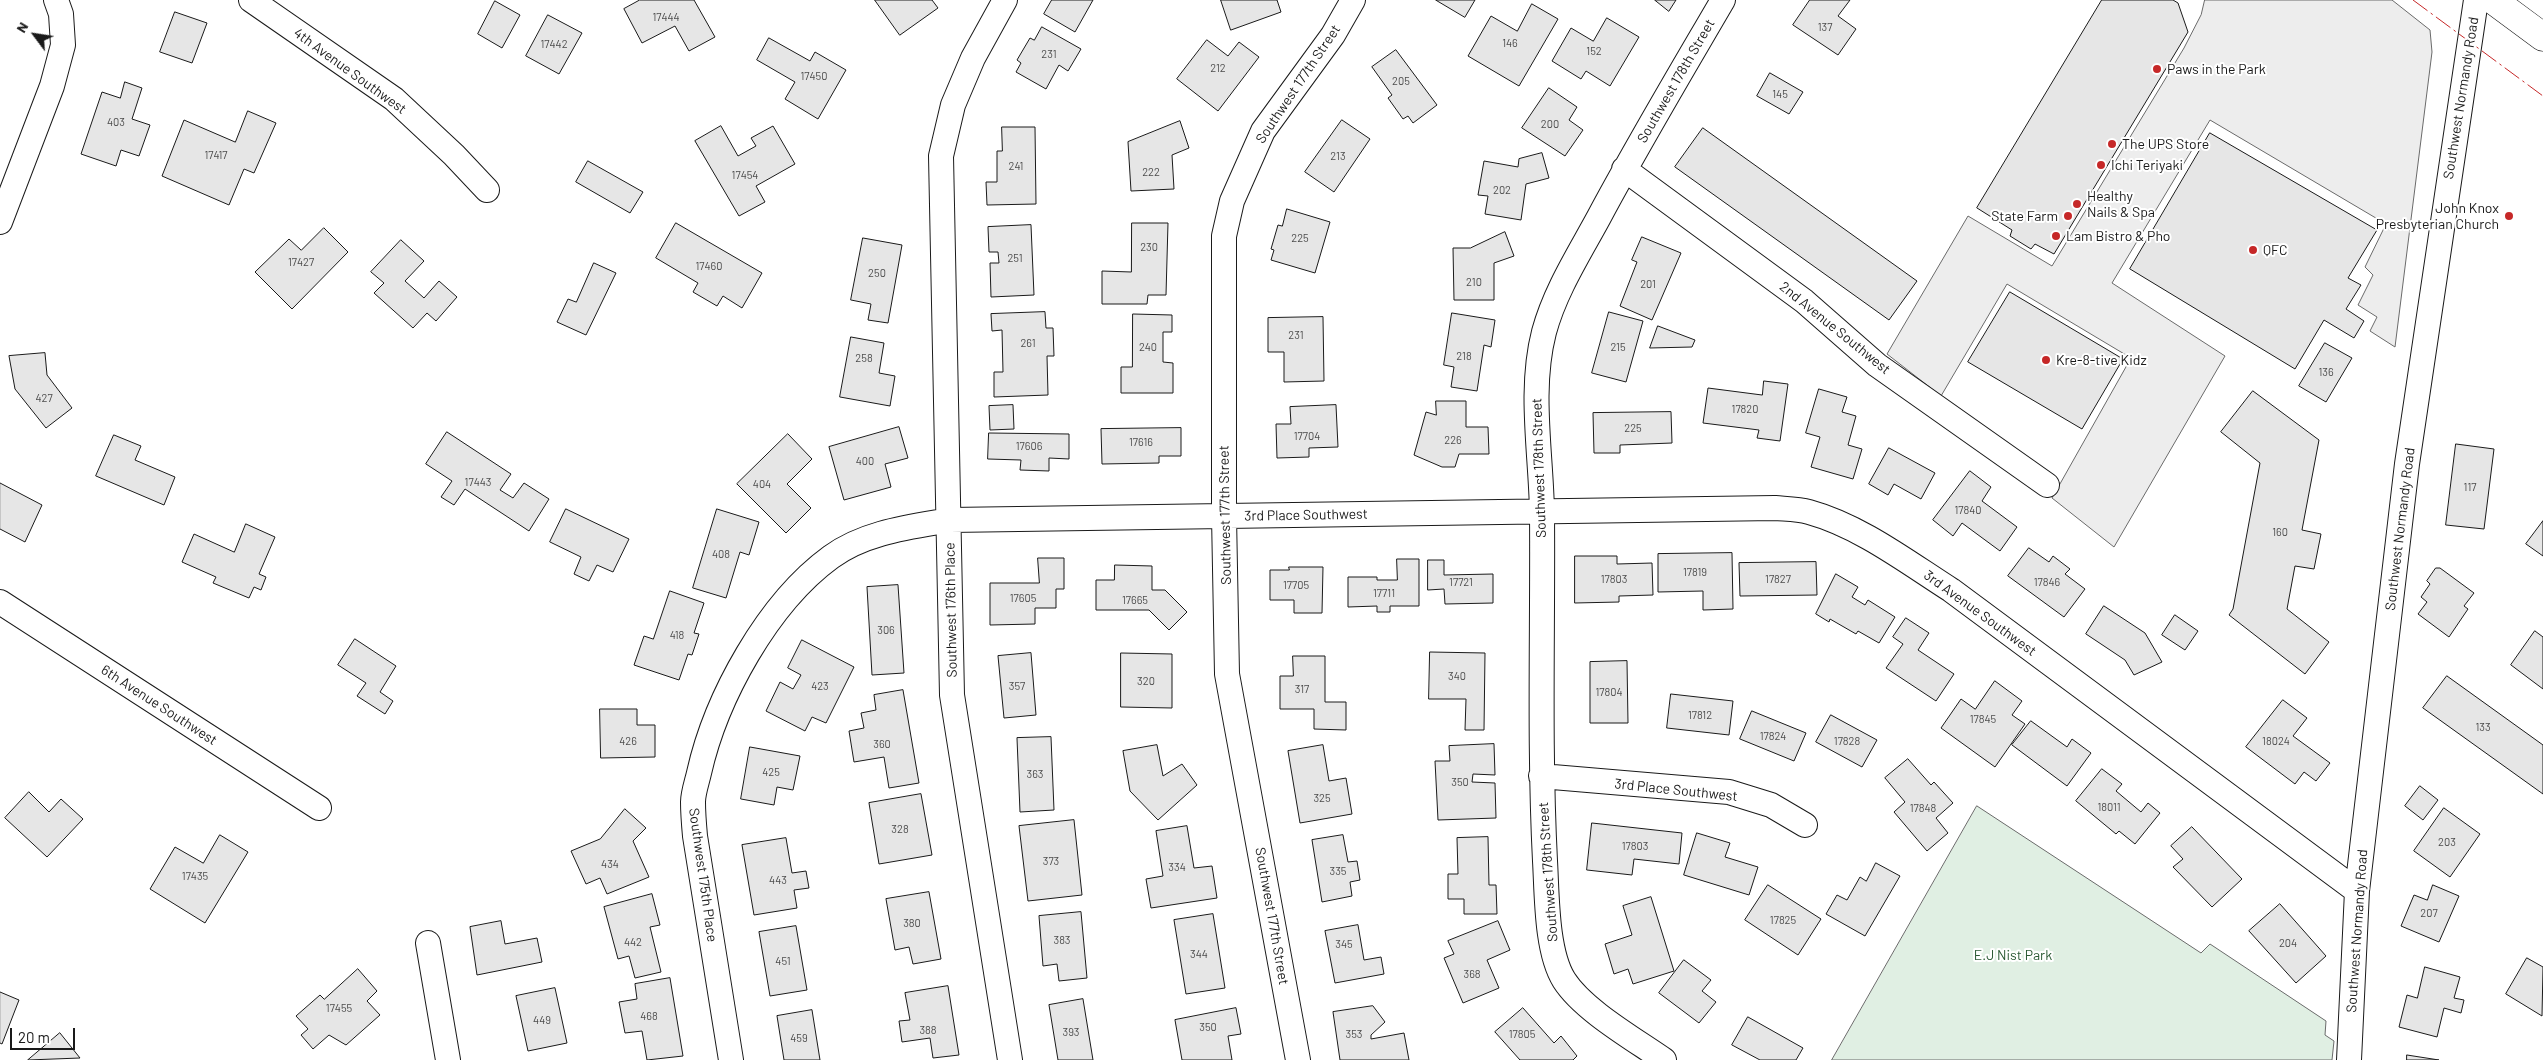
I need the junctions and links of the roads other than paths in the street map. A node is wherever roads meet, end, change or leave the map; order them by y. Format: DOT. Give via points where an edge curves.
graph roads {
  1 [pos="56,0"];
  2 [pos="251,0"];
  3 [pos="1005,0"];
  4 [pos="1353,0"];
  5 [pos="1723,0"];
  6 [pos="2476,0"];
  7 [pos="2493,0"];
  8 [pos="2543,37"];
  9 [pos="1624,169"];
  10 [pos="487,190"];
  11 [pos="0,222"];
  12 [pos="2047,485"];
  13 [pos="1542,511"];
  14 [pos="1224,516"];
  15 [pos="950,520"];
  16 [pos="0,602"];
  17 [pos="1541,776"];
  18 [pos="319,808"];
  19 [pos="1806,825"];
  20 [pos="2357,891"];
  21 [pos="428,943"];
  22 [pos="448,1060"];
  23 [pos="731,1060"];
  24 [pos="1010,1060"];
  25 [pos="1298,1060"];
  26 [pos="1664,1060"];
  27 [pos="2349,1060"];
  1 -- 11 [label="street" via="61,14 63,45 52,86"];
  2 -- 10 [label="street, 4th Avenue Southwest" via="394,99"];
  3 -- 15 [label="street, Southwest 176th Place" via="973,58 953,105 941,156"];
  4 -- 14 [label="street, Southwest 177th Street" via="1333,35 1263,131 1232,201 1224,236"];
  5 -- 9 [label="street, Southwest 178th Street"];
  6 -- 20 [label="street, Southwest Normandy Road" via="2417,389"];
  7 -- 8 [label="main road"];
  9 -- 12 [label="street, 2nd Avenue Southwest" via="1804,301 1878,365"];
  9 -- 13 [label="street, Southwest 178th Street" via="1562,285 1545,331 1537,372"];
  13 -- 14 [label="street, 3rd Place Southwest"];
  13 -- 17 [label="street, Southwest 178th Street"];
  13 -- 20 [label="street, 3rd Avenue Southwest" via="1775,508 1809,512 1848,528 1951,590"];
  14 -- 15 [label="street, 3rd Place Southwest"];
  14 -- 25 [label="street, Southwest 177th Street" via="1227,674"];
  15 -- 23 [label="street, Southwest 175th Place" via="890,530 832,556 771,618 717,712 703,754 693,801 694,836"];
  15 -- 24 [label="street, Southwest 176th Place" via="952,695"];
  16 -- 18 [label="street, 6th Avenue Southwest"];
  17 -- 19 [label="street, 3rd Place Southwest" via="1729,792 1771,805"];
  17 -- 26 [label="street, Southwest 178th Street" via="1549,924 1553,950 1564,980 1599,1015"];
  20 -- 27 [label="street, Southwest Normandy Road"];
  21 -- 22 [label="street"];
}
